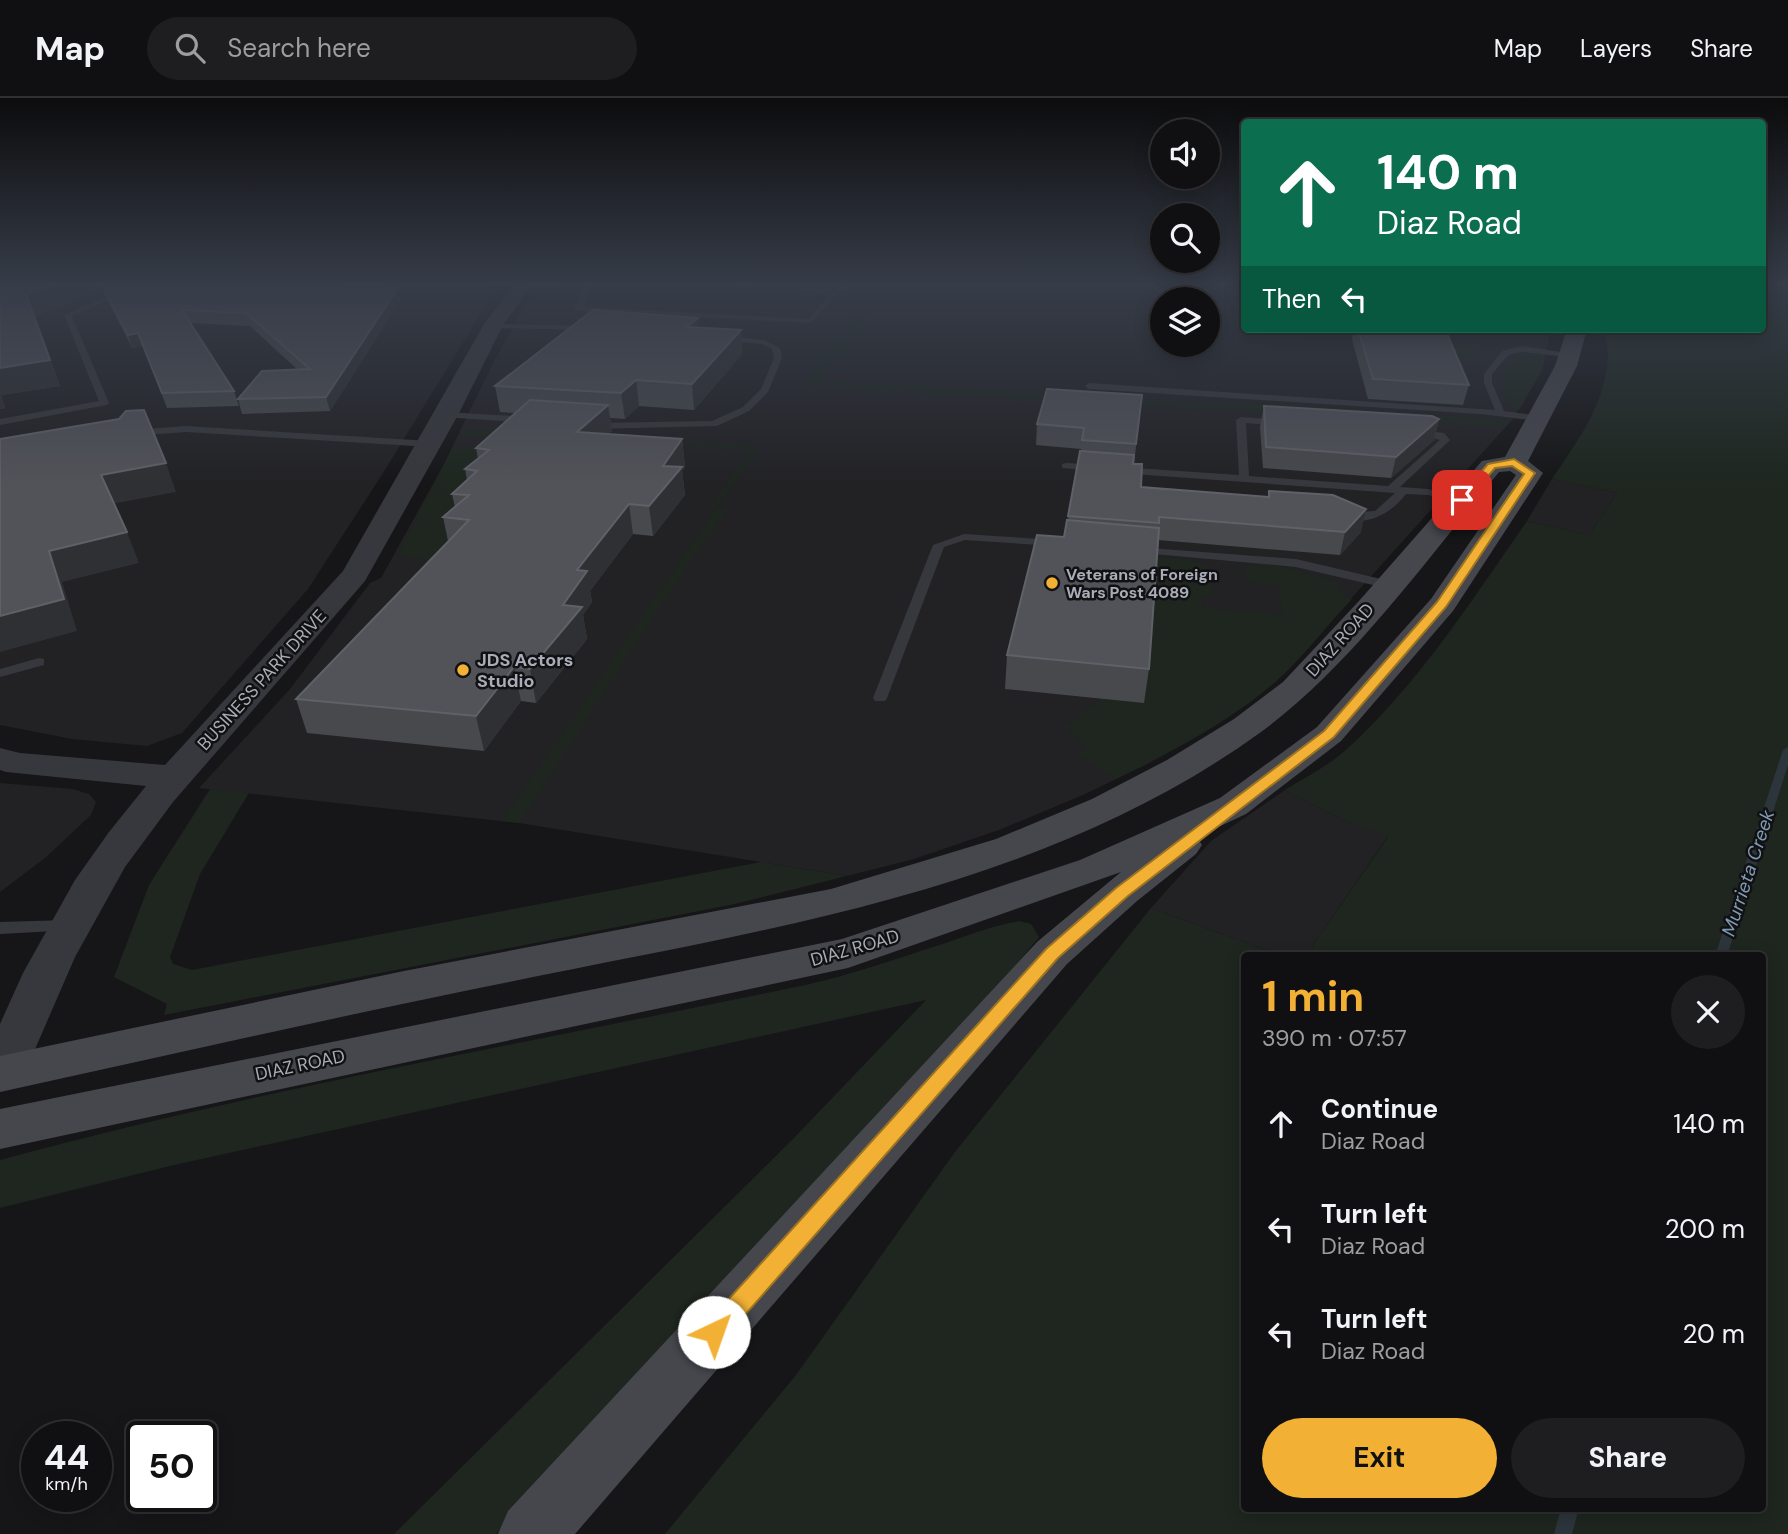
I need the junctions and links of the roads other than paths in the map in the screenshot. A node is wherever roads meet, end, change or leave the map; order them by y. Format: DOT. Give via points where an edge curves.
graph roads {
  1 [pos="83,352"];
  2 [pos="479,352"];
  3 [pos="777,352"];
  4 [pos="1509,352"];
  5 [pos="1550,352"];
  6 [pos="1569,354"];
  7 [pos="1089,386"];
  8 [pos="1500,413"];
  9 [pos="446,415"];
  10 [pos="1538,418"];
  11 [pos="541,421"];
  12 [pos="0,422"];
  13 [pos="1295,424"];
  14 [pos="581,425"];
  15 [pos="1402,430"];
  16 [pos="118,434"];
  17 [pos="430,444"];
  18 [pos="1514,463"];
  19 [pos="1066,466"];
  20 [pos="1162,473"];
  21 [pos="1244,479"];
  22 [pos="1164,485"];
  23 [pos="1396,490"];
  24 [pos="1462,500"];
  25 [pos="1339,514"];
  26 [pos="1070,544"];
  27 [pos="1122,548"];
  28 [pos="1390,585"];
  29 [pos="39,662"];
  30 [pos="0,673"];
  31 [pos="880,698"];
  32 [pos="0,760"];
  33 [pos="173,777"];
  34 [pos="1233,806"];
  35 [pos="69,926"];
  36 [pos="0,928"];
  37 [pos="1,1074"];
  38 [pos="0,1129"];
  39 [pos="531,1534"];
  1 -- 12 [label="lane" via="104,403"];
  2 -- 9 [label="street, BUSINESS PARK DRIVE"];
  3 -- 14 [label="lane" via="765,390 746,409 714,424"];
  4 -- 8 [label="lane" via="1488,374"];
  5 -- 6 [label="lane"];
  6 -- 10 [label="main road"];
  7 -- 8 [label="lane" via="1300,394"];
  8 -- 10 [label="lane"];
  9 -- 11 [label="lane"];
  9 -- 17 [label="street, BUSINESS PARK DRIVE"];
  10 -- 18 [label="main road"];
  13 -- 21 [label="lane" via="1241,420"];
  15 -- 23 [label="lane" via="1429,431 1445,440"];
  16 -- 17 [label="lane" via="186,429"];
  17 -- 33 [label="street, BUSINESS PARK DRIVE" via="355,575"];
  18 -- 24 [label="main road, DIAZ ROAD" via="1491,466"];
  18 -- 34 [label="main road, DIAZ ROAD" via="1530,473 1442,605 1329,734"];
  19 -- 20 [label="lane"];
  20 -- 21 [label="lane"];
  20 -- 22 [label="lane"];
  21 -- 23 [label="lane"];
  23 -- 24 [label="lane"];
  23 -- 25 [label="lane" via="1388,511 1382,514"];
  24 -- 28 [label="main road, DIAZ ROAD"];
  26 -- 31 [label="lane" via="964,537 939,545"];
  27 -- 28 [label="lane" via="1296,563"];
  28 -- 37 [label="main road, DIAZ ROAD" via="1295,690 1247,726 1105,807 1010,848 835,902 404,987"];
  29 -- 30 [label="lane"];
  32 -- 33 [label="street"];
  33 -- 35 [label="street, BUSINESS PARK DRIVE" via="107,863"];
  34 -- 38 [label="main road, DIAZ ROAD" via="1094,869 848,953"];
  34 -- 39 [label="main road" via="1052,953"];
  35 -- 36 [label="lane"];
  35 -- 37 [label="street, BUSINESS PARK DRIVE"];
}
